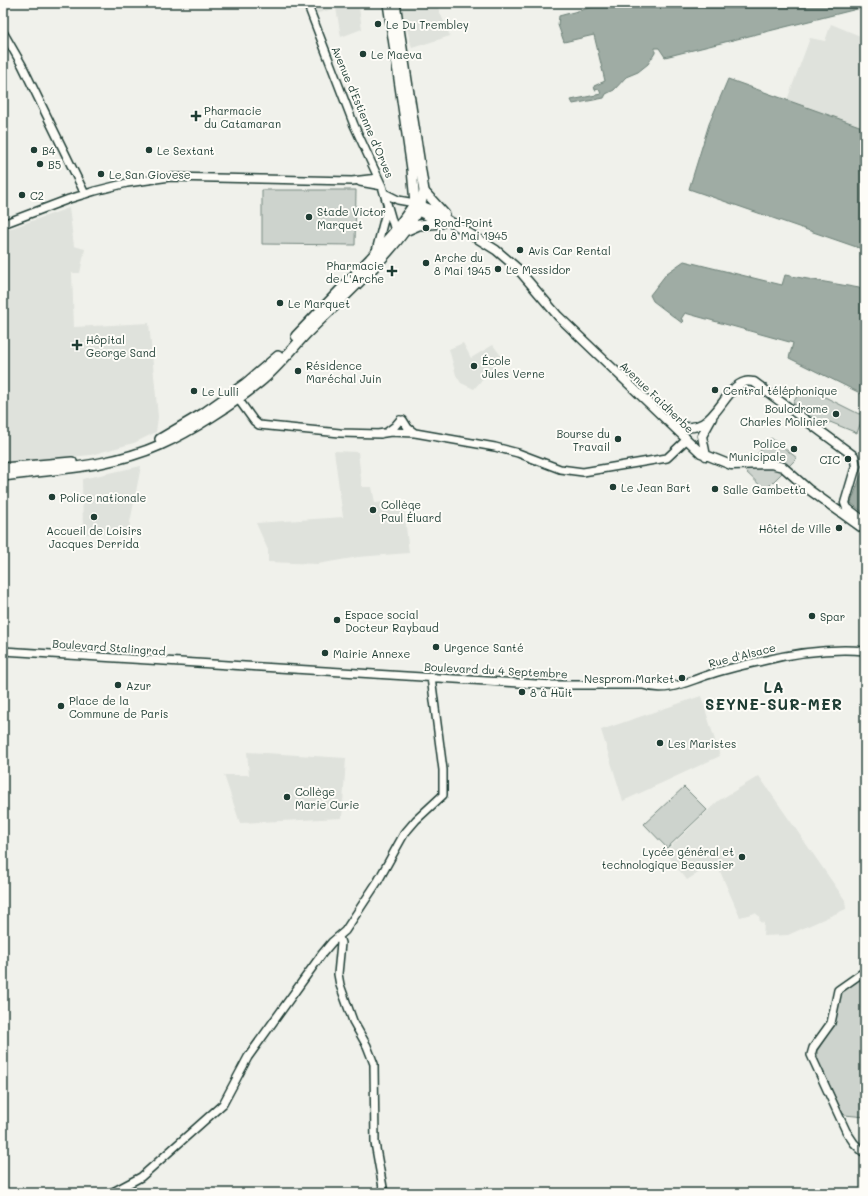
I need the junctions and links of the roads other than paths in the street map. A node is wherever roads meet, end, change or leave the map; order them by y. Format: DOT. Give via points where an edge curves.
graph roads {
  1 [pos="307,3"];
  2 [pos="388,3"];
  3 [pos="395,3"];
  4 [pos="3,32"];
  5 [pos="378,178"];
  6 [pos="79,180"];
  7 [pos="352,181"];
  8 [pos="383,190"];
  9 [pos="424,191"];
  10 [pos="85,194"];
  11 [pos="69,199"];
  12 [pos="388,206"];
  13 [pos="418,206"];
  14 [pos="441,223"];
  15 [pos="3,224"];
  16 [pos="462,229"];
  17 [pos="399,231"];
  18 [pos="375,253"];
  19 [pos="236,395"];
  20 [pos="717,410"];
  21 [pos="668,421"];
  22 [pos="681,427"];
  23 [pos="381,433"];
  24 [pos="402,433"];
  25 [pos="415,433"];
  26 [pos="430,436"];
  27 [pos="686,440"];
  28 [pos="706,456"];
  29 [pos="3,468"];
  30 [pos="3,476"];
  31 [pos="865,522"];
  32 [pos="865,530"];
  33 [pos="865,650"];
  34 [pos="3,651"];
  35 [pos="213,664"];
  36 [pos="431,677"];
  37 [pos="586,686"];
  38 [pos="339,937"];
  39 [pos="865,971"];
  40 [pos="865,1154"];
  41 [pos="111,1193"];
  42 [pos="384,1193"];
  1 -- 5 [label="street, Avenue d'Estienne d'Orves" via="354,125"];
  2 -- 13 [label="main road"];
  3 -- 9 [label="main road"];
  4 -- 6 [label="street"];
  5 -- 7 [label="street"];
  5 -- 8 [label="street, Avenue d'Estienne d'Orves"];
  6 -- 10 [label="street"];
  6 -- 11 [label="street" via="77,189"];
  7 -- 8 [label="street"];
  7 -- 10 [label="street" via="181,176 127,183"];
  8 -- 12 [label="street, Avenue d'Estienne d'Orves"];
  8 -- 13 [label="street" via="398,200"];
  9 -- 13 [label="main road"];
  9 -- 16 [label="main road" via="437,207"];
  10 -- 11 [label="street"];
  11 -- 15 [label="street"];
  12 -- 17 [label="street, Avenue d'Estienne d'Orves"];
  12 -- 18 [label="street"];
  13 -- 14 [label="main road"];
  13 -- 16 [label="main road"];
  13 -- 17 [label="main road"];
  14 -- 16 [label="main road"];
  14 -- 17 [label="main road" via="419,225"];
  16 -- 21 [label="main road, Avenue Faidherbe" via="496,250 517,268 558,316"];
  17 -- 18 [label="main road"];
  17 -- 19 [label="main road" via="350,292 307,333 273,371"];
  18 -- 19 [label="main road" via="273,362"];
  19 -- 23 [label="street" via="254,421 260,425 340,433"];
  19 -- 29 [label="main road" via="165,436 132,448 77,461"];
  19 -- 30 [label="main road" via="198,425 159,446 94,464"];
  20 -- 22 [label="main road" via="702,424"];
  20 -- 28 [label="main road" via="702,436"];
  20 -- 31 [label="main road" via="737,386 746,381 754,382 856,459 855,472 845,503 847,508"];
  21 -- 22 [label="main road"];
  21 -- 27 [label="main road, Avenue Faidherbe"];
  22 -- 27 [label="street"];
  23 -- 24 [label="street"];
  23 -- 25 [label="street" via="401,420"];
  24 -- 25 [label="street"];
  24 -- 26 [label="street"];
  25 -- 26 [label="street"];
  26 -- 27 [label="street" via="506,449 574,472 667,458"];
  27 -- 28 [label="main road, Avenue Faidherbe"];
  28 -- 32 [label="main road, Avenue Faidherbe" via="731,465 771,464 783,467"];
  33 -- 37 [label="street, Rue d'Alsace" via="790,655 708,675 678,686 655,689 643,685"];
  34 -- 35 [label="street, Boulevard Stalingrad"];
  35 -- 36 [label="street, Boulevard du 4 Septembre"];
  36 -- 37 [label="street, Boulevard du 4 Septembre"];
  36 -- 38 [label="street" via="443,770 443,794 404,834 378,881"];
  38 -- 41 [label="street" via="322,954 265,1033 240,1069 223,1104 141,1177"];
  38 -- 42 [label="street" via="340,985 352,1021 374,1064 375,1143"];
  39 -- 40 [label="street" via="838,990 830,1023 813,1048 812,1055 846,1131"];
}
